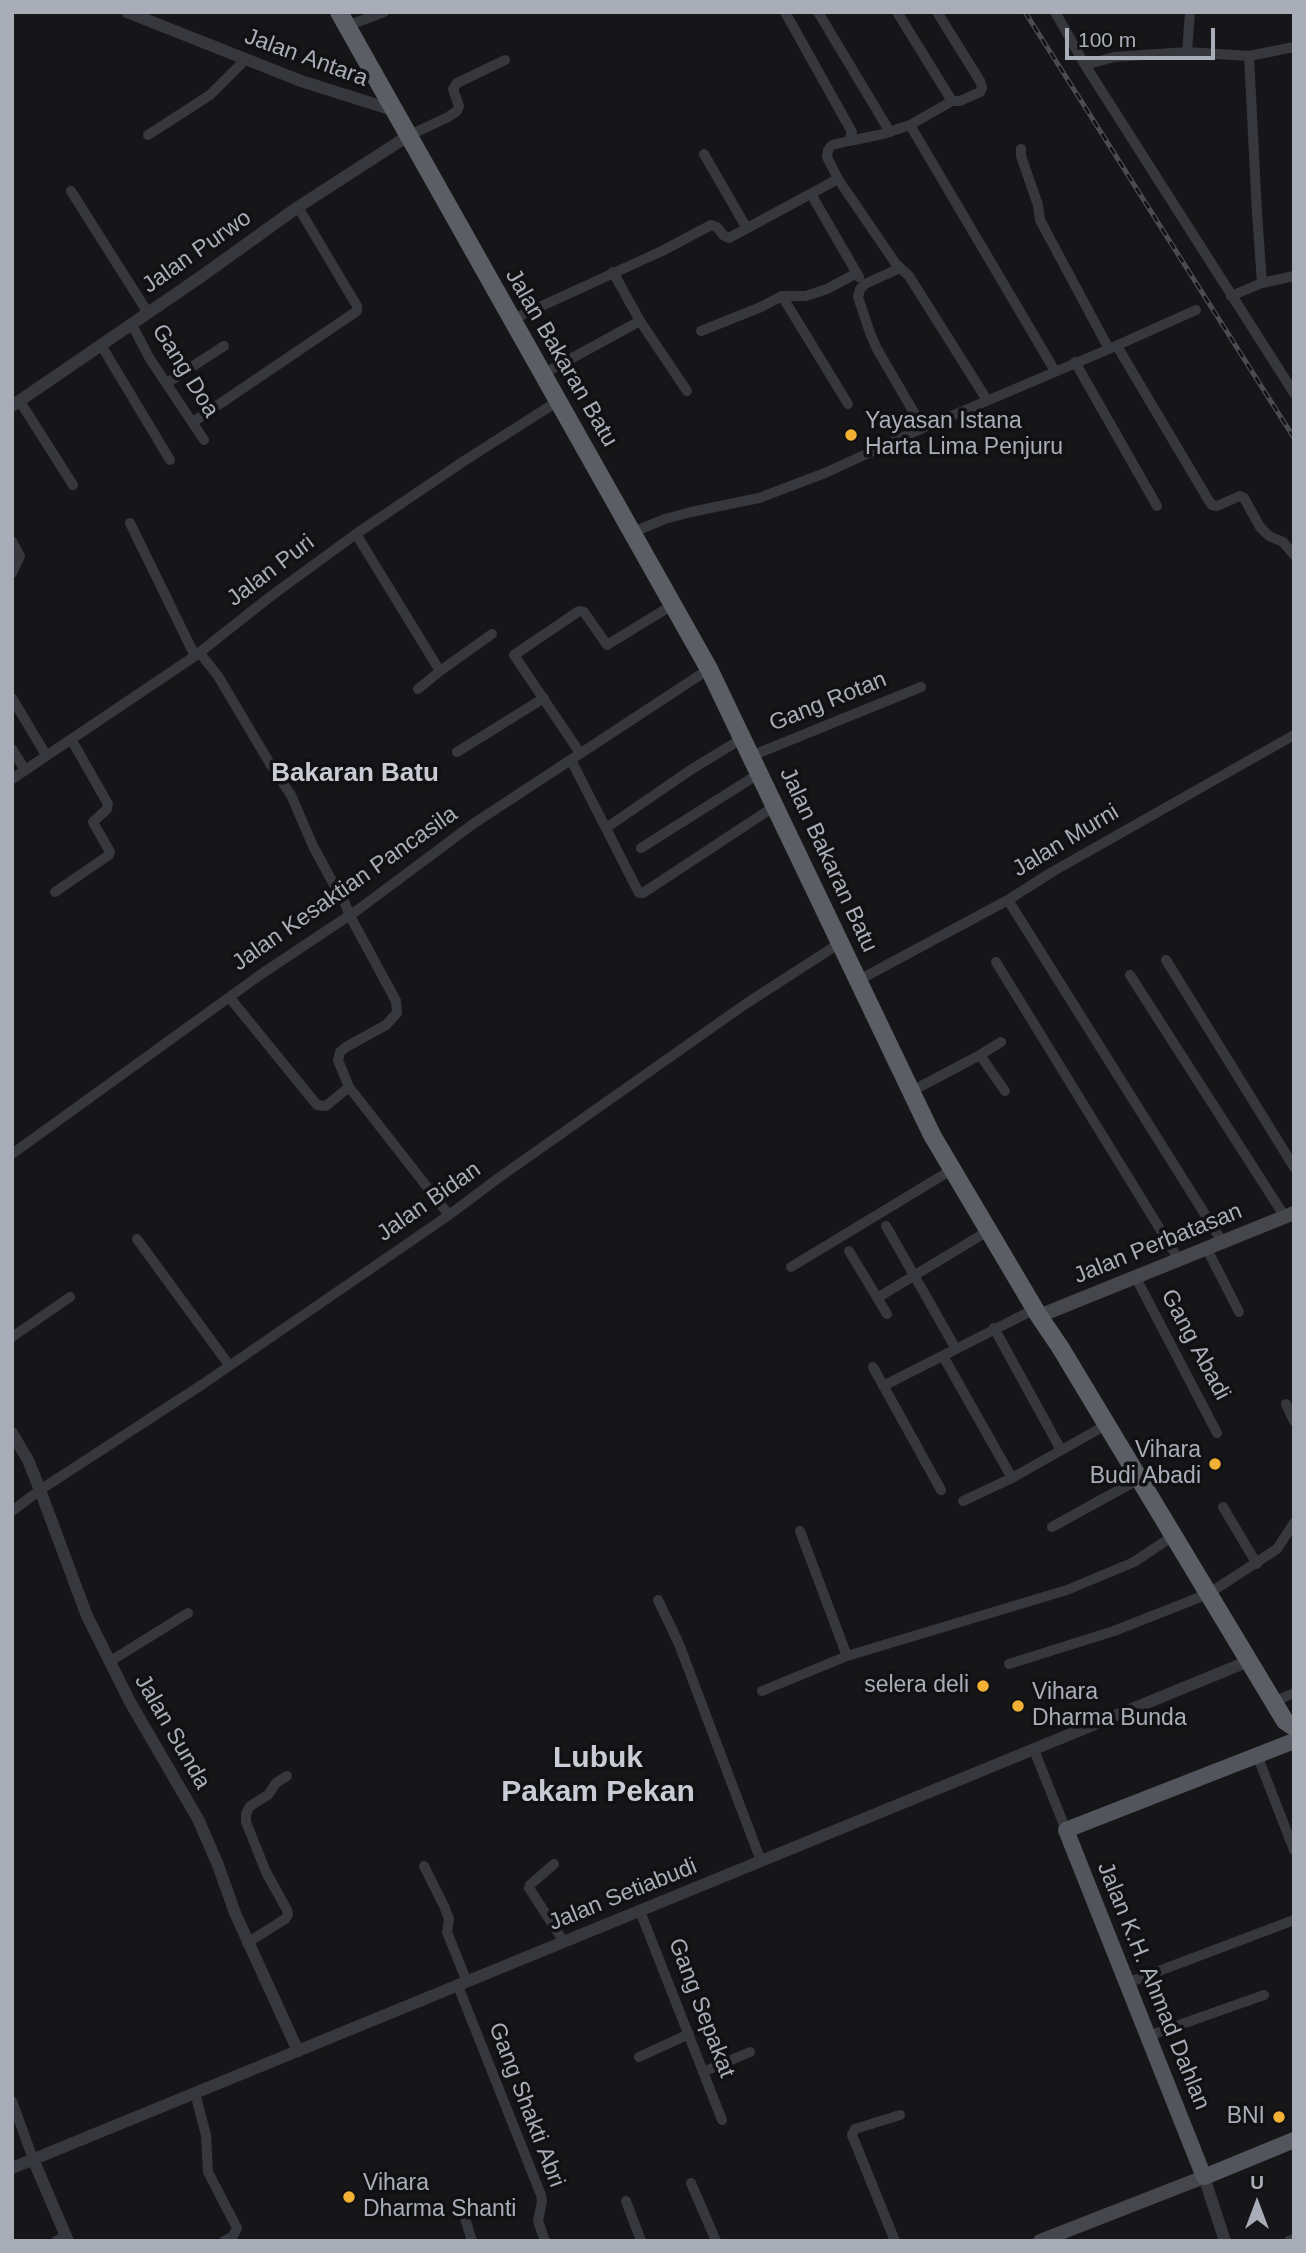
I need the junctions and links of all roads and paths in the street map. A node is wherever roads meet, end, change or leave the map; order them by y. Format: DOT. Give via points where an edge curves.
graph roads {
  1 [pos="127,12"];
  2 [pos="384,12"];
  3 [pos="785,12"];
  4 [pos="818,12"];
  5 [pos="897,12"];
  6 [pos="937,12"];
  7 [pos="1055,12"];
  8 [pos="1190,12"];
  9 [pos="343,19"];
  10 [pos="1294,47"];
  11 [pos="1187,52"];
  12 [pos="1249,56"];
  13 [pos="246,58"];
  14 [pos="505,60"];
  15 [pos="1085,65"];
  16 [pos="952,101"];
  17 [pos="393,110"];
  18 [pos="910,125"];
  19 [pos="890,132"];
  20 [pos="148,135"];
  21 [pos="408,136"];
  22 [pos="849,141"];
  23 [pos="1021,149"];
  24 [pos="704,154"];
  25 [pos="838,178"];
  26 [pos="71,191"];
  27 [pos="811,194"];
  28 [pos="298,207"];
  29 [pos="746,228"];
  30 [pos="900,268"];
  31 [pos="613,272"];
  32 [pos="857,273"];
  33 [pos="1294,276"];
  34 [pos="1262,283"];
  35 [pos="865,284"];
  36 [pos="782,296"];
  37 [pos="1231,296"];
  38 [pos="1196,310"];
  39 [pos="148,313"];
  40 [pos="511,320"];
  41 [pos="640,321"];
  42 [pos="131,323"];
  43 [pos="701,331"];
  44 [pos="101,345"];
  45 [pos="224,346"];
  46 [pos="1113,347"];
  47 [pos="1075,362"];
  48 [pos="1055,371"];
  49 [pos="541,375"];
  50 [pos="167,383"];
  51 [pos="687,391"];
  52 [pos="1294,393"];
  53 [pos="987,400"];
  54 [pos="558,401"];
  55 [pos="16,403"];
  56 [pos="848,404"];
  57 [pos="193,422"];
  58 [pos="923,428"];
  59 [pos="204,440"];
  60 [pos="170,460"];
  61 [pos="73,485"];
  62 [pos="1157,506"];
  63 [pos="130,523"];
  64 [pos="633,532"];
  65 [pos="356,534"];
  66 [pos="12,541"];
  67 [pos="1294,555"];
  68 [pos="12,573"];
  69 [pos="674,604"];
  70 [pos="492,634"];
  71 [pos="197,654"];
  72 [pos="709,669"];
  73 [pos="440,671"];
  74 [pos="921,688"];
  75 [pos="418,689"];
  76 [pos="12,698"];
  77 [pos="544,698"];
  78 [pos="1294,735"];
  79 [pos="743,738"];
  80 [pos="71,739"];
  81 [pos="12,749"];
  82 [pos="457,752"];
  83 [pos="46,755"];
  84 [pos="751,756"];
  85 [pos="576,757"];
  86 [pos="25,770"];
  87 [pos="760,773"];
  88 [pos="12,779"];
  89 [pos="775,806"];
  90 [pos="606,828"];
  91 [pos="641,848"];
  92 [pos="55,892"];
  93 [pos="1008,900"];
  94 [pos="349,914"];
  95 [pos="840,943"];
  96 [pos="1167,960"];
  97 [pos="996,962"];
  98 [pos="1130,975"];
  99 [pos="857,981"];
  100 [pos="230,998"];
  101 [pos="1001,1042"];
  102 [pos="980,1055"];
  103 [pos="349,1087"];
  104 [pos="1005,1091"];
  105 [pos="910,1092"];
  106 [pos="12,1154"];
  107 [pos="1294,1167"];
  108 [pos="953,1169"];
  109 [pos="449,1215"];
  110 [pos="1289,1215"];
  111 [pos="886,1226"];
  112 [pos="988,1231"];
  113 [pos="137,1239"];
  114 [pos="1223,1243"];
  115 [pos="1207,1249"];
  116 [pos="849,1251"];
  117 [pos="1179,1260"];
  118 [pos="791,1267"];
  119 [pos="913,1276"];
  120 [pos="1136,1278"];
  121 [pos="71,1297"];
  122 [pos="877,1298"];
  123 [pos="1239,1312"];
  124 [pos="1037,1313"];
  125 [pos="887,1314"];
  126 [pos="994,1328"];
  127 [pos="12,1337"];
  128 [pos="956,1349"];
  129 [pos="943,1356"];
  130 [pos="229,1365"];
  131 [pos="873,1367"];
  132 [pos="883,1387"];
  133 [pos="1286,1404"];
  134 [pos="1294,1421"];
  135 [pos="1106,1425"];
  136 [pos="12,1433"];
  137 [pos="1217,1433"];
  138 [pos="1061,1450"];
  139 [pos="1012,1478"];
  140 [pos="1139,1479"];
  141 [pos="40,1490"];
  142 [pos="941,1490"];
  143 [pos="963,1502"];
  144 [pos="1223,1507"];
  145 [pos="12,1511"];
  146 [pos="1294,1523"];
  147 [pos="1052,1527"];
  148 [pos="800,1531"];
  149 [pos="1173,1536"];
  150 [pos="1257,1564"];
  151 [pos="1208,1594"];
  152 [pos="658,1600"];
  153 [pos="188,1613"];
  154 [pos="847,1656"];
  155 [pos="1249,1661"];
  156 [pos="109,1662"];
  157 [pos="1009,1664"];
  158 [pos="762,1691"];
  159 [pos="1294,1693"];
  160 [pos="1273,1702"];
  161 [pos="1289,1724"];
  162 [pos="1294,1741"];
  163 [pos="1034,1750"];
  164 [pos="1264,1753"];
  165 [pos="287,1776"];
  166 [pos="1066,1830"];
  167 [pos="1294,1850"];
  168 [pos="761,1861"];
  169 [pos="554,1864"];
  170 [pos="424,1866"];
  171 [pos="640,1911"];
  172 [pos="1294,1920"];
  173 [pos="564,1942"];
  174 [pos="247,1943"];
  175 [pos="1127,1983"];
  176 [pos="462,1984"];
  177 [pos="1265,1995"];
  178 [pos="689,2034"];
  179 [pos="1148,2036"];
  180 [pos="298,2051"];
  181 [pos="750,2052"];
  182 [pos="639,2057"];
  183 [pos="704,2072"];
  184 [pos="195,2093"];
  185 [pos="12,2101"];
  186 [pos="900,2115"];
  187 [pos="722,2120"];
  188 [pos="1294,2140"];
  189 [pos="33,2159"];
  190 [pos="12,2168"];
  191 [pos="1204,2177"];
  192 [pos="691,2183"];
  193 [pos="626,2201"];
  194 [pos="465,2218"];
  195 [pos="63,2239"];
  196 [pos="1294,2239"];
  197 [pos="224,2241"];
  198 [pos="472,2241"];
  199 [pos="544,2241"];
  200 [pos="641,2241"];
  201 [pos="716,2241"];
  202 [pos="895,2241"];
  203 [pos="1041,2241"];
  204 [pos="1225,2241"];
  205 [pos="1289,2241"];
  1 -- 13 [label="street, Jalan Antara"];
  2 -- 9 [label="street"];
  3 -- 22 [label="street" via="849,125 853,134"];
  4 -- 19 [label="street"];
  5 -- 16 [label="street"];
  6 -- 16 [label="street" via="982,85 980,92"];
  7 -- 15 [label="street"];
  8 -- 11 [label="street"];
  9 -- 17 [label="highway, Jalan Bakaran Batu"];
  10 -- 12 [label="street"];
  11 -- 12 [label="street"];
  11 -- 15 [label="street" via="1114,57"];
  12 -- 34 [label="street"];
  13 -- 17 [label="street, Jalan Antara"];
  13 -- 20 [label="street" via="210,95"];
  14 -- 21 [label="street" via="457,83 453,89 457,111"];
  15 -- 37 [label="street"];
  16 -- 18 [label="street"];
  17 -- 21 [label="highway, Jalan Bakaran Batu"];
  18 -- 19 [label="street"];
  18 -- 48 [label="street"];
  19 -- 22 [label="street"];
  21 -- 28 [label="street, Jalan Purwo"];
  21 -- 40 [label="highway, Jalan Bakaran Batu" via="423,155"];
  22 -- 25 [label="street" via="828,150"];
  23 -- 46 [label="street" via="1042,224"];
  24 -- 29 [label="street"];
  25 -- 27 [label="street"];
  25 -- 30 [label="street"];
  26 -- 39 [label="street"];
  27 -- 29 [label="street"];
  27 -- 32 [label="street"];
  28 -- 39 [label="street, Jalan Purwo"];
  28 -- 57 [label="street" via="357,311"];
  29 -- 31 [label="street" via="729,238 711,225"];
  30 -- 35 [label="street"];
  30 -- 53 [label="street"];
  31 -- 40 [label="street"];
  31 -- 41 [label="street"];
  32 -- 35 [label="street"];
  32 -- 36 [label="street" via="806,296"];
  33 -- 34 [label="street"];
  34 -- 37 [label="street"];
  35 -- 58 [label="street" via="859,298 870,332"];
  36 -- 43 [label="street"];
  36 -- 56 [label="street"];
  37 -- 52 [label="street"];
  38 -- 46 [label="street"];
  39 -- 42 [label="street, Jalan Purwo"];
  40 -- 49 [label="highway, Jalan Bakaran Batu"];
  41 -- 49 [label="street"];
  41 -- 51 [label="street"];
  42 -- 44 [label="street, Jalan Purwo"];
  42 -- 50 [label="street, Gang Doa"];
  44 -- 55 [label="street, Jalan Purwo"];
  44 -- 60 [label="street"];
  45 -- 50 [label="street"];
  46 -- 47 [label="street"];
  46 -- 67 [label="street" via="1212,505 1244,498 1260,527"];
  47 -- 48 [label="street"];
  47 -- 62 [label="street"];
  48 -- 53 [label="street"];
  49 -- 54 [label="highway, Jalan Bakaran Batu"];
  50 -- 57 [label="street, Gang Doa"];
  53 -- 58 [label="street"];
  54 -- 64 [label="highway, Jalan Bakaran Batu"];
  54 -- 65 [label="street, Jalan Puri"];
  55 -- 61 [label="street"];
  57 -- 59 [label="street, Gang Doa"];
  58 -- 64 [label="street" via="771,494 678,515"];
  63 -- 71 [label="street"];
  64 -- 69 [label="highway, Jalan Bakaran Batu"];
  65 -- 71 [label="street, Jalan Puri"];
  65 -- 73 [label="street"];
  66 -- 68 [label="street" via="20,556"];
  69 -- 72 [label="highway, Jalan Bakaran Batu"];
  69 -- 77 [label="street" via="607,645 579,611 514,655"];
  70 -- 73 [label="street"];
  71 -- 80 [label="street, Jalan Puri"];
  71 -- 94 [label="street" via="218,676 291,795"];
  72 -- 79 [label="highway, Jalan Bakaran Batu"];
  72 -- 85 [label="street, Jalan Kesaktian Pancasila"];
  73 -- 75 [label="street"];
  74 -- 84 [label="street, Gang Rotan"];
  76 -- 83 [label="street"];
  77 -- 82 [label="street"];
  77 -- 85 [label="street"];
  78 -- 93 [label="street, Jalan Murni"];
  79 -- 84 [label="highway, Jalan Bakaran Batu"];
  79 -- 90 [label="street"];
  80 -- 83 [label="street, Jalan Puri"];
  80 -- 92 [label="street" via="108,804 93,822 110,852"];
  81 -- 86 [label="street"];
  83 -- 86 [label="street, Jalan Puri"];
  84 -- 87 [label="highway, Jalan Bakaran Batu"];
  85 -- 90 [label="street"];
  85 -- 94 [label="street, Jalan Kesaktian Pancasila"];
  86 -- 88 [label="street, Jalan Puri"];
  87 -- 89 [label="highway, Jalan Bakaran Batu"];
  87 -- 91 [label="street"];
  89 -- 90 [label="street" via="641,893"];
  89 -- 95 [label="highway, Jalan Bakaran Batu"];
  93 -- 99 [label="street, Jalan Murni"];
  93 -- 114 [label="street"];
  94 -- 100 [label="street, Jalan Kesaktian Pancasila"];
  94 -- 103 [label="street" via="397,1007 386,1026 340,1052 338,1060"];
  95 -- 99 [label="highway, Jalan Bakaran Batu"];
  95 -- 109 [label="street, Jalan Bidan" via="744,1005"];
  96 -- 107 [label="street"];
  97 -- 117 [label="street"];
  98 -- 110 [label="street"];
  99 -- 105 [label="highway, Jalan Bakaran Batu"];
  100 -- 103 [label="street" via="317,1105 326,1106"];
  100 -- 106 [label="street, Jalan Kesaktian Pancasila"];
  101 -- 102 [label="street"];
  102 -- 104 [label="street"];
  102 -- 105 [label="street"];
  103 -- 109 [label="street"];
  105 -- 108 [label="highway, Jalan Bakaran Batu"];
  108 -- 112 [label="highway, Jalan Bakaran Batu"];
  108 -- 118 [label="street"];
  109 -- 130 [label="street, Jalan Bidan"];
  110 -- 114 [label="main road, Jalan Perbatasan"];
  111 -- 119 [label="street"];
  112 -- 119 [label="street"];
  112 -- 124 [label="highway, Jalan Bakaran Batu"];
  113 -- 130 [label="street"];
  114 -- 115 [label="main road, Jalan Perbatasan"];
  115 -- 117 [label="main road, Jalan Perbatasan"];
  115 -- 123 [label="street"];
  116 -- 122 [label="street"];
  117 -- 120 [label="main road, Jalan Perbatasan"];
  119 -- 122 [label="street"];
  119 -- 128 [label="street"];
  120 -- 124 [label="main road, Jalan Perbatasan"];
  120 -- 137 [label="street, Gang Abadi"];
  121 -- 127 [label="street"];
  122 -- 125 [label="street"];
  124 -- 126 [label="street"];
  124 -- 135 [label="highway, Jalan Bakaran Batu"];
  126 -- 128 [label="street"];
  126 -- 138 [label="street"];
  128 -- 129 [label="street"];
  129 -- 132 [label="street"];
  129 -- 139 [label="street"];
  130 -- 141 [label="street, Jalan Bidan"];
  131 -- 132 [label="street"];
  132 -- 142 [label="street"];
  133 -- 134 [label="street"];
  135 -- 138 [label="street"];
  135 -- 140 [label="highway, Jalan Bakaran Batu"];
  136 -- 141 [label="street, Jalan Sunda"];
  138 -- 139 [label="street"];
  139 -- 143 [label="street"];
  140 -- 147 [label="street"];
  140 -- 149 [label="highway, Jalan Bakaran Batu"];
  141 -- 145 [label="street, Jalan Bidan"];
  141 -- 156 [label="street, Jalan Sunda"];
  144 -- 150 [label="street"];
  146 -- 150 [label="street" via="1277,1549"];
  148 -- 154 [label="street"];
  149 -- 151 [label="highway, Jalan Bakaran Batu"];
  149 -- 154 [label="street" via="1134,1562 1067,1590"];
  150 -- 151 [label="street"];
  151 -- 155 [label="highway, Jalan Bakaran Batu"];
  151 -- 157 [label="street" via="1114,1631"];
  152 -- 168 [label="street"];
  153 -- 156 [label="street"];
  154 -- 158 [label="street"];
  155 -- 160 [label="highway, Jalan Bakaran Batu"];
  155 -- 163 [label="street, Jalan Setiabudi"];
  156 -- 174 [label="street, Jalan Sunda" via="198,1819"];
  159 -- 160 [label="street"];
  160 -- 161 [label="highway, Jalan Bakaran Batu"];
  161 -- 164 [label="main road, Jalan Bakaran Batu" via="1278,1745"];
  162 -- 164 [label="main road"];
  163 -- 166 [label="street, Jalan K.H. Ahmad Dahlan"];
  163 -- 168 [label="street, Jalan Setiabudi"];
  164 -- 166 [label="main road"];
  164 -- 167 [label="street"];
  165 -- 174 [label="street" via="250,1806 246,1822 288,1915"];
  166 -- 175 [label="main road, Jalan K.H. Ahmad Dahlan"];
  168 -- 171 [label="street, Jalan Setiabudi"];
  169 -- 173 [label="street" via="529,1888"];
  170 -- 176 [label="street, Gang Shakti Abri" via="449,1919 447,1933"];
  171 -- 173 [label="street, Jalan Setiabudi"];
  171 -- 178 [label="street, Gang Sepakat"];
  172 -- 175 [label="street"];
  173 -- 176 [label="street, Jalan Setiabudi"];
  174 -- 180 [label="street, Jalan Sunda"];
  175 -- 179 [label="main road, Jalan K.H. Ahmad Dahlan"];
  176 -- 180 [label="street, Jalan Setiabudi"];
  176 -- 199 [label="street, Gang Shakti Abri" via="541,2195 538,2221"];
  177 -- 179 [label="street"];
  178 -- 182 [label="street"];
  178 -- 183 [label="street, Gang Sepakat"];
  179 -- 191 [label="main road, Jalan K.H. Ahmad Dahlan"];
  180 -- 184 [label="street, Jalan Setiabudi"];
  181 -- 183 [label="street"];
  183 -- 187 [label="street, Gang Sepakat"];
  184 -- 189 [label="street, Jalan Setiabudi"];
  184 -- 197 [label="street" via="206,2135 208,2172 237,2228"];
  185 -- 189 [label="street"];
  186 -- 202 [label="street" via="855,2129 852,2135"];
  188 -- 191 [label="main road"];
  189 -- 190 [label="street, Jalan Setiabudi"];
  189 -- 195 [label="street"];
  191 -- 203 [label="main road"];
  191 -- 204 [label="street, Jalan K.H. Ahmad Dahlan"];
  192 -- 201 [label="street"];
  193 -- 200 [label="street"];
  194 -- 198 [label="street"];
  196 -- 205 [label="street"];
}
